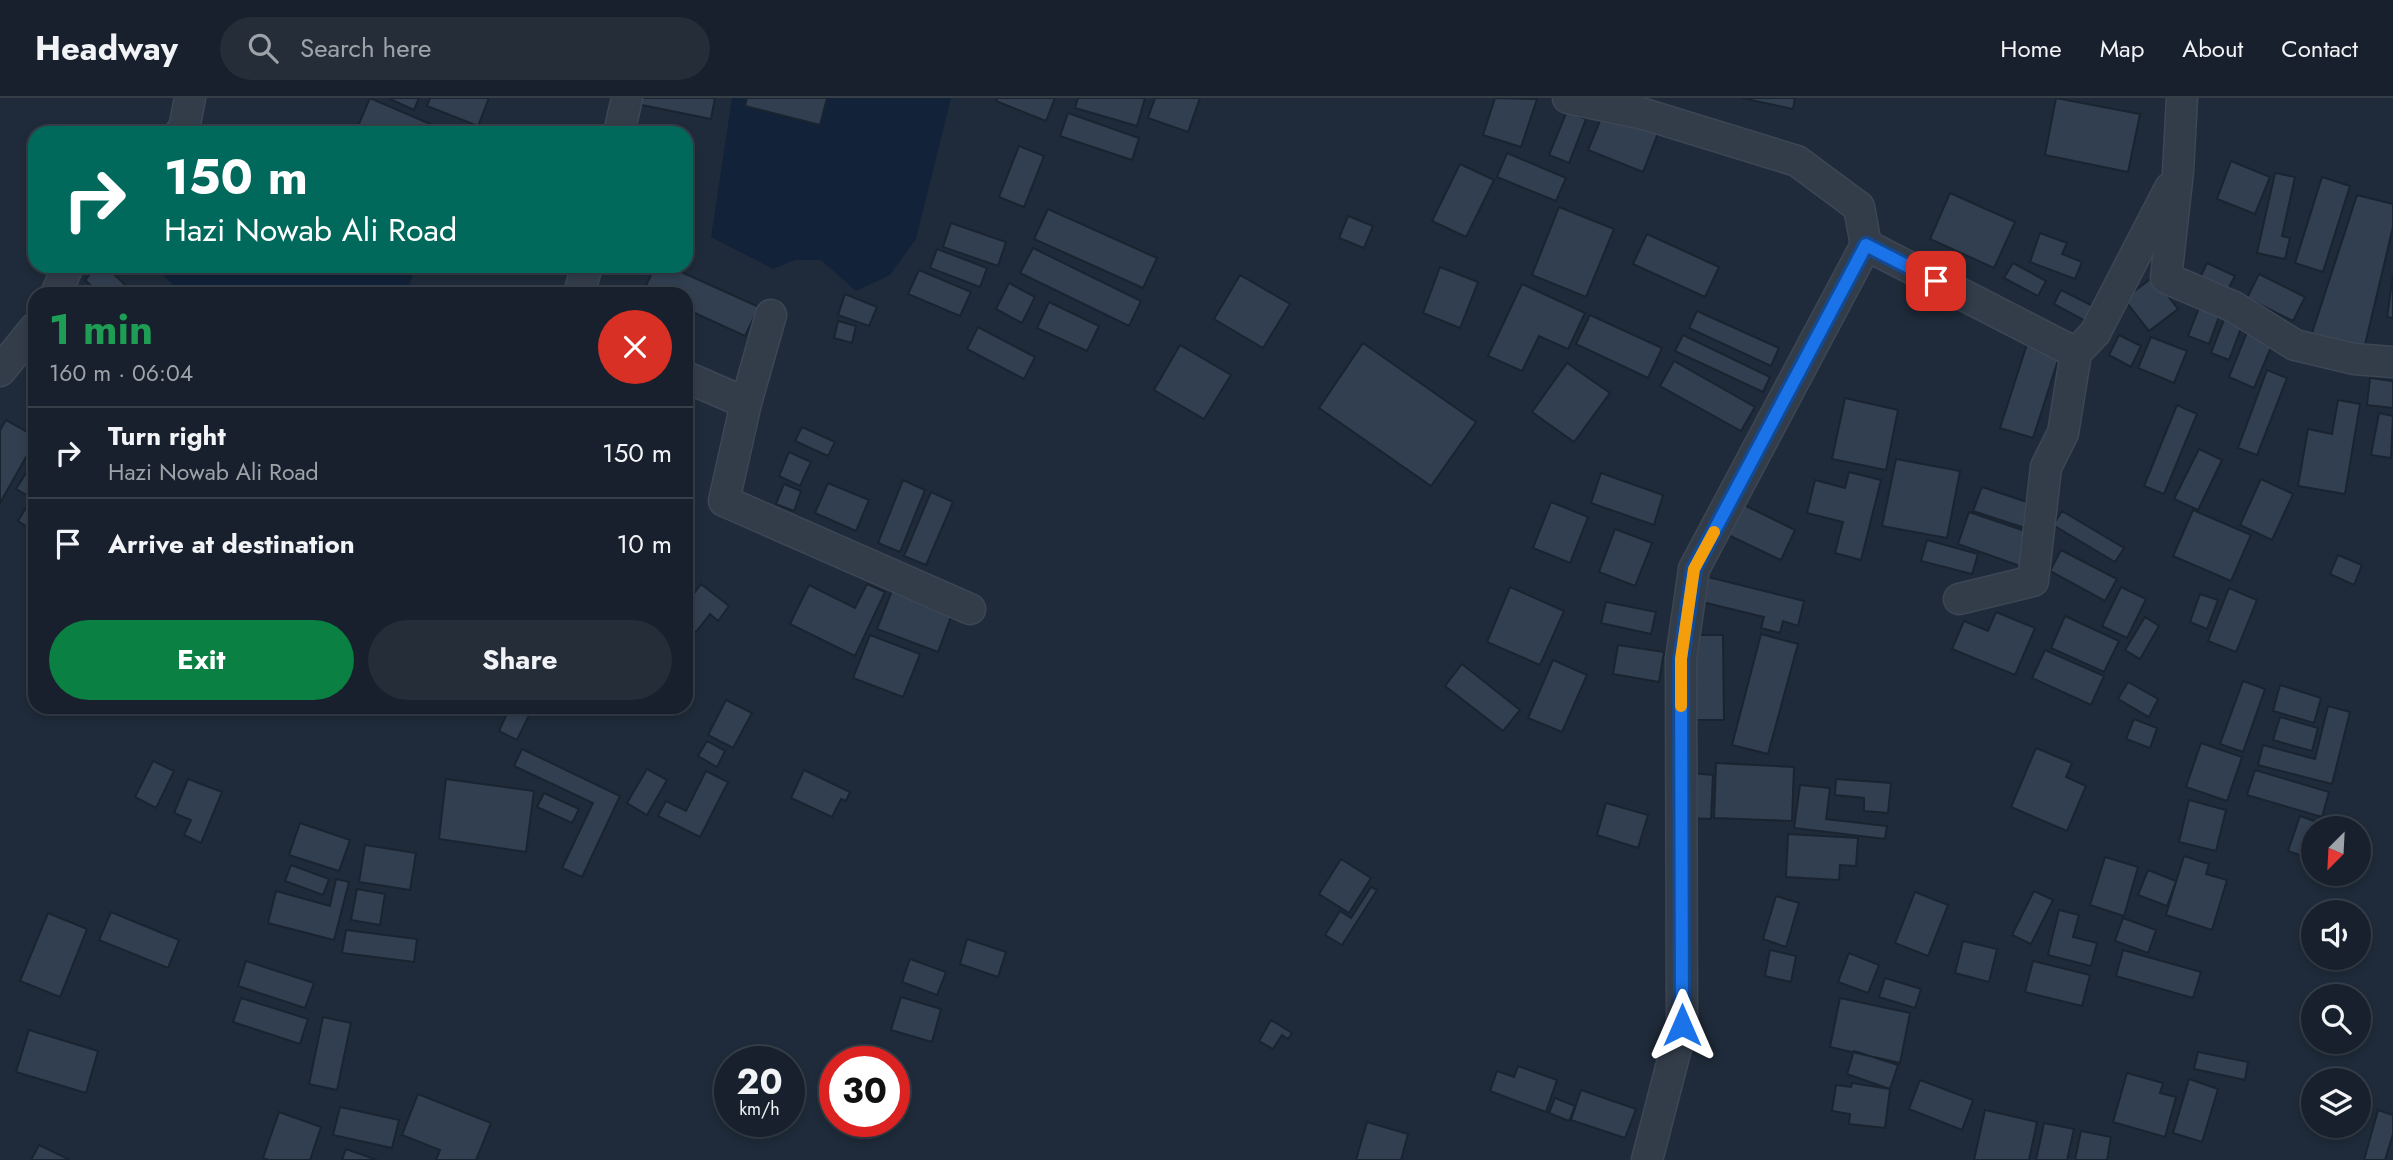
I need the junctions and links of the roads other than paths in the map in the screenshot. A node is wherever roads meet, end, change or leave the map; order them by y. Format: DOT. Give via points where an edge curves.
graph roads {
  1 [pos="190,98"];
  2 [pos="627,98"];
  3 [pos="1568,98"];
  4 [pos="2182,98"];
  5 [pos="185,126"];
  6 [pos="621,126"];
  7 [pos="2178,172"];
  8 [pos="1866,245"];
  9 [pos="771,315"];
  10 [pos="28,337"];
  11 [pos="2076,354"];
  12 [pos="2393,362"];
  13 [pos="0,371"];
  14 [pos="693,380"];
  15 [pos="746,403"];
  16 [pos="1959,599"];
  17 [pos="970,609"];
  18 [pos="1647,1160"];
  1 -- 5 [label="street"];
  2 -- 6 [label="street"];
  3 -- 8 [label="street" via="1644,114 1797,162 1859,207"];
  4 -- 7 [label="street"];
  7 -- 11 [label="street" via="2095,333"];
  7 -- 12 [label="street" via="2166,278 2234,307 2295,345 2354,359"];
  8 -- 11 [label="street"];
  8 -- 18 [label="street" via="1694,569 1681,659 1682,1025"];
  9 -- 15 [label="street"];
  10 -- 13 [label="street"];
  11 -- 16 [label="street" via="2063,433 2046,467 2033,581"];
  14 -- 15 [label="street"];
  15 -- 17 [label="street" via="724,501"];
}
